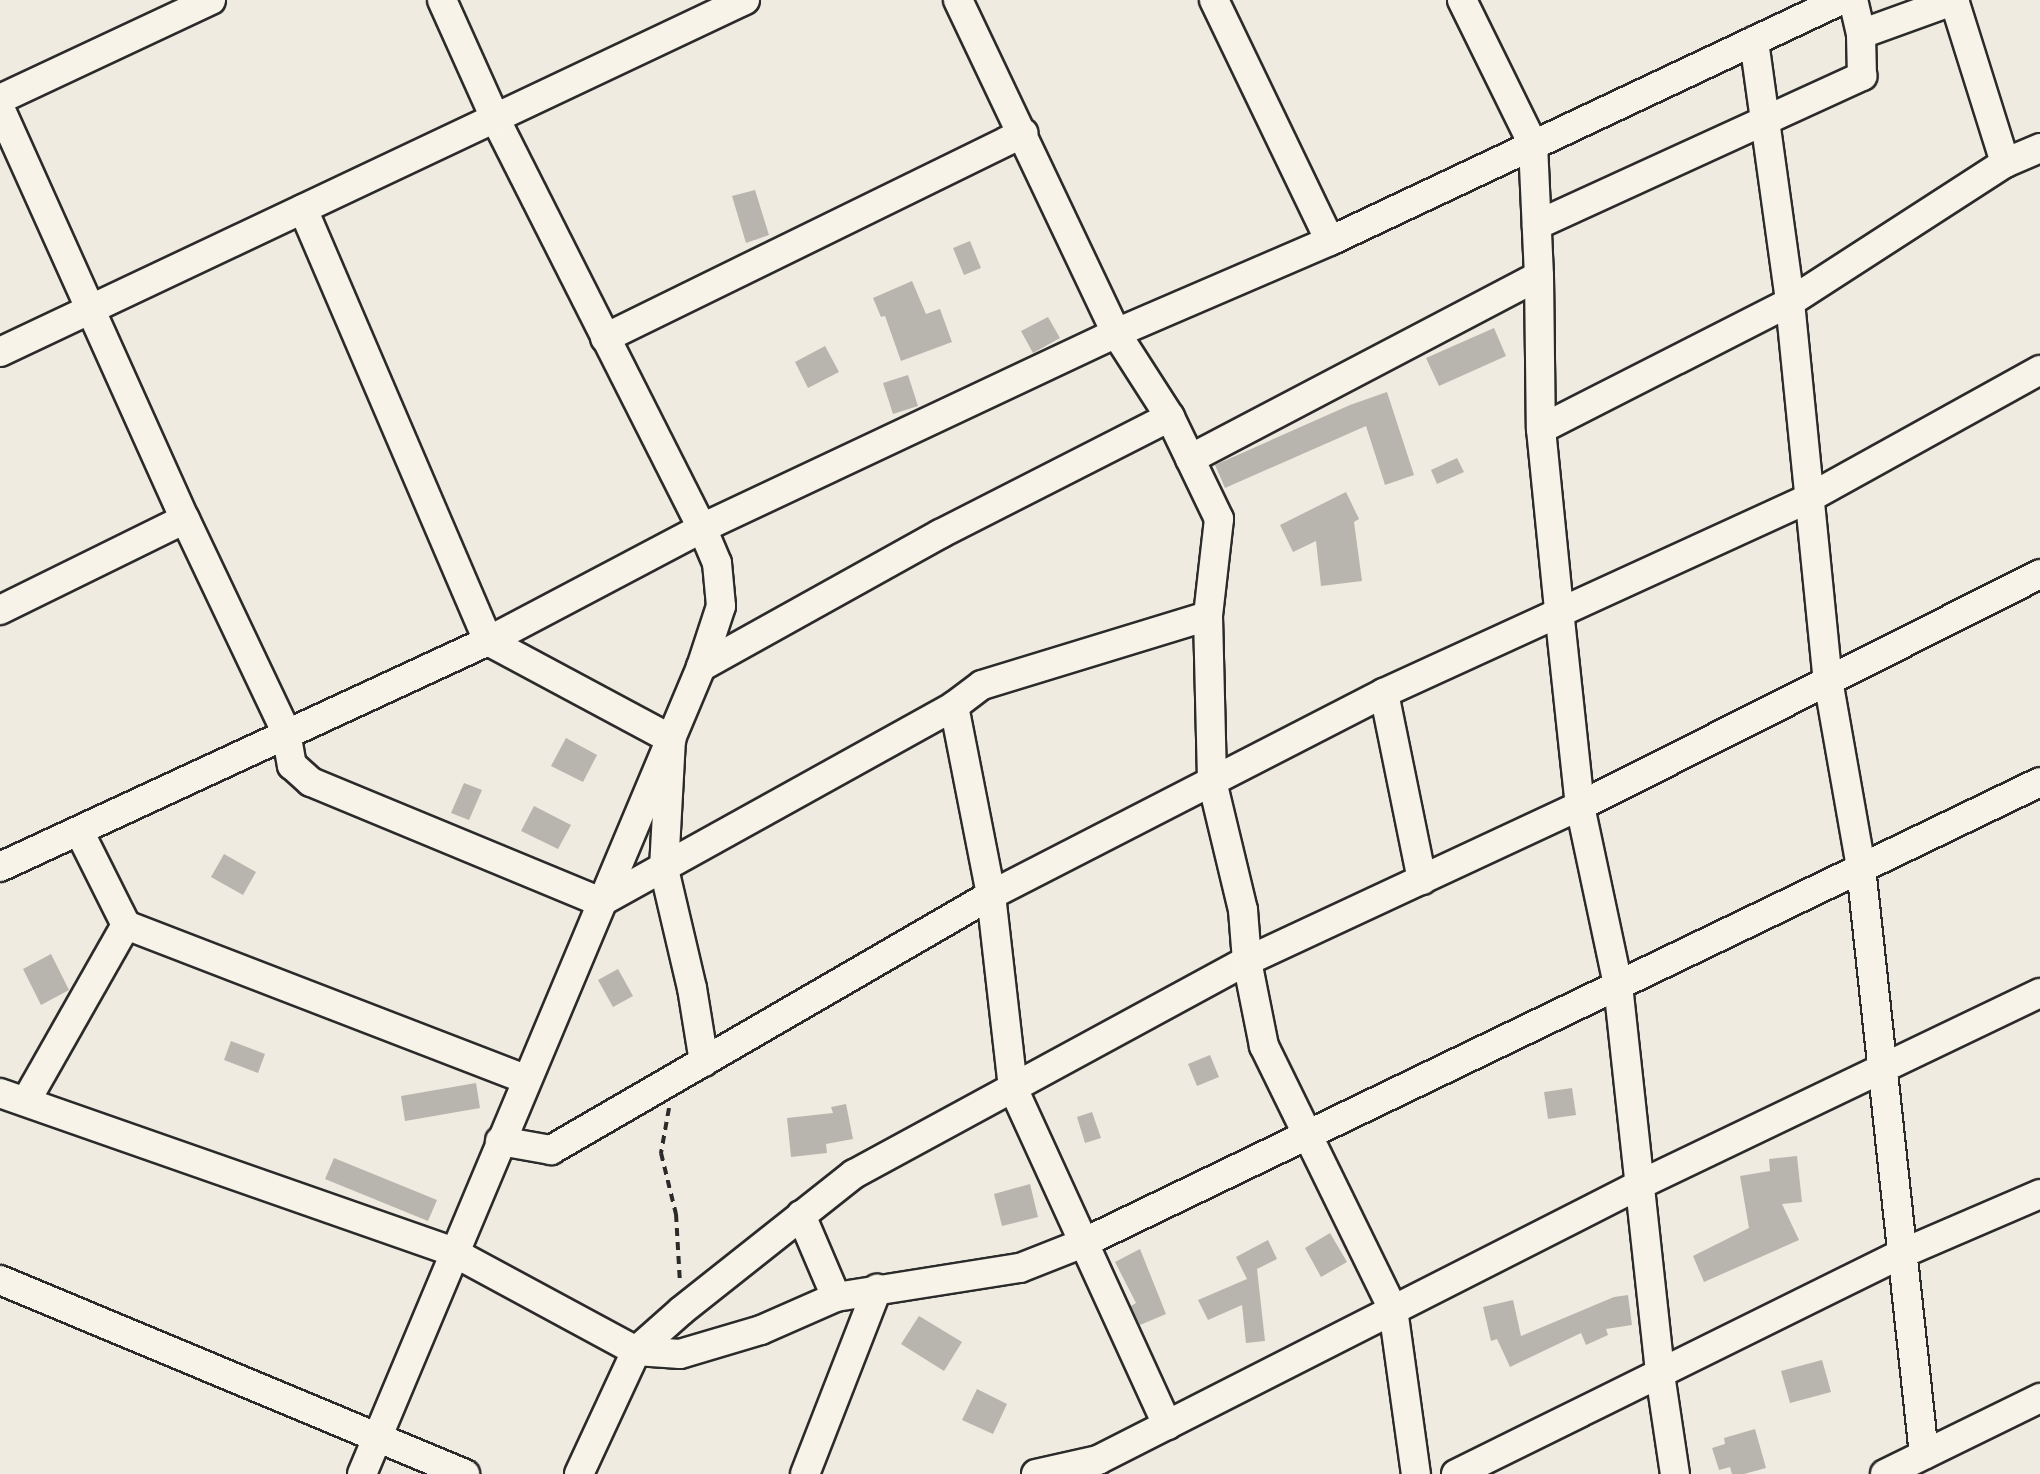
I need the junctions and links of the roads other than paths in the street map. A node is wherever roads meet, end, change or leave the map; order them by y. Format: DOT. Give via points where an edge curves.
graph roads {
  1 [pos="211,0"];
  2 [pos="442,0"];
  3 [pos="745,0"];
  4 [pos="958,0"];
  5 [pos="1214,0"];
  6 [pos="1462,0"];
  7 [pos="1841,0"];
  8 [pos="1853,0"];
  9 [pos="1955,0"];
  10 [pos="703,9"];
  11 [pos="1861,34"];
  12 [pos="1754,41"];
  13 [pos="0,99"];
  14 [pos="0,108"];
  15 [pos="495,118"];
  16 [pos="1765,121"];
  17 [pos="1023,133"];
  18 [pos="1533,144"];
  19 [pos="2040,148"];
  20 [pos="2005,163"];
  21 [pos="303,209"];
  22 [pos="1537,225"];
  23 [pos="1330,241"];
  24 [pos="1539,276"];
  25 [pos="1790,302"];
  26 [pos="92,308"];
  27 [pos="1116,333"];
  28 [pos="605,338"];
  29 [pos="0,352"];
  30 [pos="2040,370"];
  31 [pos="1170,417"];
  32 [pos="1541,429"];
  33 [pos="1190,459"];
  34 [pos="1809,498"];
  35 [pos="185,519"];
  36 [pos="702,528"];
  37 [pos="2040,574"];
  38 [pos="0,610"];
  39 [pos="1559,610"];
  40 [pos="1208,616"];
  41 [pos="488,641"];
  42 [pos="701,667"];
  43 [pos="1828,680"];
  44 [pos="1384,693"];
  45 [pos="954,706"];
  46 [pos="286,732"];
  47 [pos="671,739"];
  48 [pos="1212,781"];
  49 [pos="2040,782"];
  50 [pos="1580,806"];
  51 [pos="79,831"];
  52 [pos="0,867"];
  53 [pos="1861,868"];
  54 [pos="664,869"];
  55 [pos="1422,880"];
  56 [pos="991,895"];
  57 [pos="601,902"];
  58 [pos="126,925"];
  59 [pos="1247,961"];
  60 [pos="1618,985"];
  61 [pos="2040,993"];
  62 [pos="704,1062"];
  63 [pos="1884,1068"];
  64 [pos="526,1079"];
  65 [pos="1013,1088"];
  66 [pos="13,1097"];
  67 [pos="1307,1138"];
  68 [pos="500,1141"];
  69 [pos="1641,1184"];
  70 [pos="2040,1194"];
  71 [pos="801,1215"];
  72 [pos="1081,1244"];
  73 [pos="453,1252"];
  74 [pos="1903,1253"];
  75 [pos="0,1280"];
  76 [pos="877,1289"];
  77 [pos="836,1297"];
  78 [pos="1393,1309"];
  79 [pos="636,1351"];
  80 [pos="1660,1374"];
  81 [pos="2040,1398"];
  82 [pos="1167,1425"];
  83 [pos="378,1436"];
  84 [pos="1924,1455"];
  85 [pos="1100,1467"];
  86 [pos="362,1474"];
  87 [pos="465,1474"];
  88 [pos="579,1474"];
  89 [pos="805,1474"];
  90 [pos="1036,1474"];
  91 [pos="1416,1474"];
  92 [pos="1456,1474"];
  93 [pos="1675,1474"];
  94 [pos="1885,1474"];
  1 -- 13 [label="street"];
  2 -- 15 [label="street"];
  3 -- 10 [label="street"];
  4 -- 17 [label="street"];
  5 -- 23 [label="street"];
  6 -- 18 [label="street"];
  7 -- 12 [label="street"];
  8 -- 11 [label="street"];
  9 -- 11 [label="street"];
  9 -- 20 [label="street"];
  10 -- 15 [label="street"];
  11 -- 16 [label="street" via="1862,76"];
  12 -- 16 [label="street"];
  12 -- 18 [label="street"];
  14 -- 26 [label="street"];
  15 -- 21 [label="street"];
  15 -- 28 [label="street"];
  16 -- 22 [label="street"];
  16 -- 25 [label="street"];
  17 -- 27 [label="street"];
  17 -- 28 [label="street"];
  18 -- 22 [label="street"];
  18 -- 23 [label="street"];
  19 -- 20 [label="street"];
  20 -- 25 [label="street"];
  21 -- 26 [label="street"];
  21 -- 41 [label="street"];
  22 -- 24 [label="street"];
  23 -- 27 [label="street"];
  24 -- 32 [label="street"];
  24 -- 33 [label="street"];
  25 -- 32 [label="street"];
  25 -- 34 [label="street"];
  26 -- 29 [label="street"];
  26 -- 35 [label="street"];
  27 -- 31 [label="street"];
  27 -- 36 [label="street"];
  28 -- 36 [label="street"];
  30 -- 34 [label="street"];
  31 -- 33 [label="street"];
  31 -- 42 [label="street" via="940,534"];
  32 -- 39 [label="street"];
  33 -- 40 [label="street" via="1219,519"];
  34 -- 39 [label="street"];
  34 -- 43 [label="street"];
  35 -- 38 [label="street"];
  35 -- 46 [label="street"];
  36 -- 41 [label="street"];
  36 -- 42 [label="street" via="717,563 721,606"];
  37 -- 43 [label="street"];
  39 -- 44 [label="street"];
  39 -- 50 [label="street"];
  40 -- 45 [label="street" via="982,685"];
  40 -- 48 [label="street"];
  41 -- 46 [label="street"];
  41 -- 47 [label="street"];
  42 -- 47 [label="street"];
  43 -- 50 [label="street"];
  43 -- 53 [label="street"];
  44 -- 48 [label="street"];
  44 -- 55 [label="street"];
  45 -- 54 [label="street"];
  45 -- 56 [label="street"];
  46 -- 51 [label="street"];
  46 -- 57 [label="street" via="292,765 311,782"];
  47 -- 54 [label="street"];
  47 -- 57 [label="street"];
  48 -- 56 [label="street"];
  48 -- 59 [label="street" via="1243,910"];
  49 -- 53 [label="street"];
  50 -- 55 [label="street"];
  50 -- 60 [label="street"];
  51 -- 52 [label="street"];
  51 -- 58 [label="street"];
  53 -- 60 [label="street"];
  53 -- 63 [label="street"];
  54 -- 57 [label="street"];
  54 -- 62 [label="street"];
  55 -- 59 [label="street"];
  56 -- 62 [label="street"];
  56 -- 65 [label="street"];
  57 -- 64 [label="street"];
  58 -- 64 [label="street"];
  58 -- 66 [label="street"];
  59 -- 65 [label="street"];
  59 -- 67 [label="street" via="1264,1046"];
  60 -- 67 [label="street"];
  60 -- 69 [label="street"];
  61 -- 63 [label="street"];
  62 -- 68 [label="street" via="551,1150"];
  63 -- 69 [label="street"];
  63 -- 74 [label="street"];
  64 -- 68 [label="street"];
  65 -- 71 [label="street" via="854,1174"];
  65 -- 72 [label="street"];
  66 -- 73 [label="street"];
  67 -- 72 [label="street"];
  67 -- 78 [label="street"];
  68 -- 73 [label="street"];
  69 -- 78 [label="street"];
  69 -- 80 [label="street"];
  70 -- 74 [label="street"];
  71 -- 77 [label="street"];
  71 -- 79 [label="street"];
  72 -- 76 [label="street" via="1020,1268"];
  72 -- 82 [label="street"];
  73 -- 79 [label="street"];
  73 -- 83 [label="street"];
  74 -- 80 [label="street"];
  74 -- 84 [label="street"];
  75 -- 83 [label="street"];
  76 -- 77 [label="street"];
  76 -- 89 [label="street"];
  77 -- 79 [label="street" via="761,1330 680,1354"];
  78 -- 82 [label="street"];
  78 -- 91 [label="street"];
  79 -- 88 [label="street"];
  80 -- 92 [label="street"];
  80 -- 93 [label="street"];
  81 -- 84 [label="street"];
  82 -- 85 [label="street"];
  83 -- 86 [label="street"];
  83 -- 87 [label="street"];
  84 -- 94 [label="street"];
  85 -- 90 [label="street"];
}
